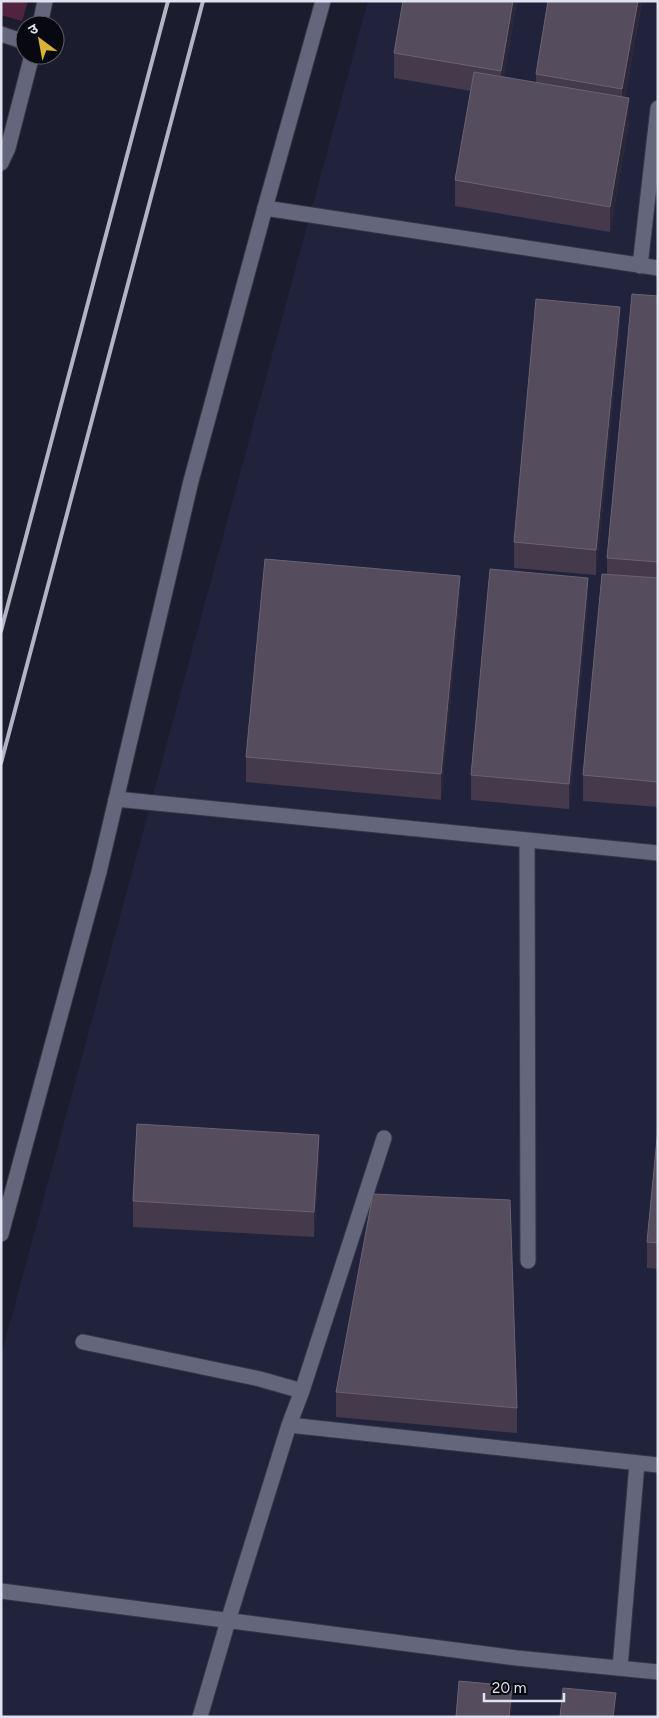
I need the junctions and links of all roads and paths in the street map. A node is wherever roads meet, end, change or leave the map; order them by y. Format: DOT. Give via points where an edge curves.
graph roads {
  1 [pos="46,1"];
  2 [pos="323,1"];
  3 [pos="42,15"];
  4 [pos="1,34"];
  5 [pos="15,39"];
  6 [pos="29,65"];
  7 [pos="658,108"];
  8 [pos="5,147"];
  9 [pos="1,164"];
  10 [pos="265,208"];
  11 [pos="640,266"];
  12 [pos="658,268"];
  13 [pos="116,799"];
  14 [pos="526,840"];
  15 [pos="658,853"];
  16 [pos="384,1138"];
  17 [pos="1,1234"];
  18 [pos="528,1261"];
  19 [pos="83,1342"];
  20 [pos="302,1391"];
  21 [pos="289,1426"];
  22 [pos="637,1463"];
  23 [pos="658,1465"];
  24 [pos="1,1591"];
  25 [pos="228,1621"];
  26 [pos="620,1668"];
  27 [pos="658,1672"];
  28 [pos="200,1717"];
  1 -- 3 [label="street"];
  2 -- 10 [label="street"];
  4 -- 5 [label="street"];
  6 -- 8 [label="street"];
  7 -- 11 [label="street"];
  8 -- 9 [label="street"];
  10 -- 11 [label="street"];
  10 -- 13 [label="street" via="191,481"];
  11 -- 12 [label="street"];
  13 -- 14 [label="street"];
  13 -- 17 [label="street"];
  14 -- 15 [label="street"];
  14 -- 18 [label="street"];
  16 -- 20 [label="street"];
  19 -- 20 [label="street" via="252,1377"];
  20 -- 21 [label="street"];
  21 -- 22 [label="street"];
  21 -- 25 [label="street"];
  22 -- 23 [label="street"];
  22 -- 26 [label="street"];
  24 -- 25 [label="street"];
  25 -- 26 [label="street"];
  25 -- 28 [label="street"];
  26 -- 27 [label="street"];
}
